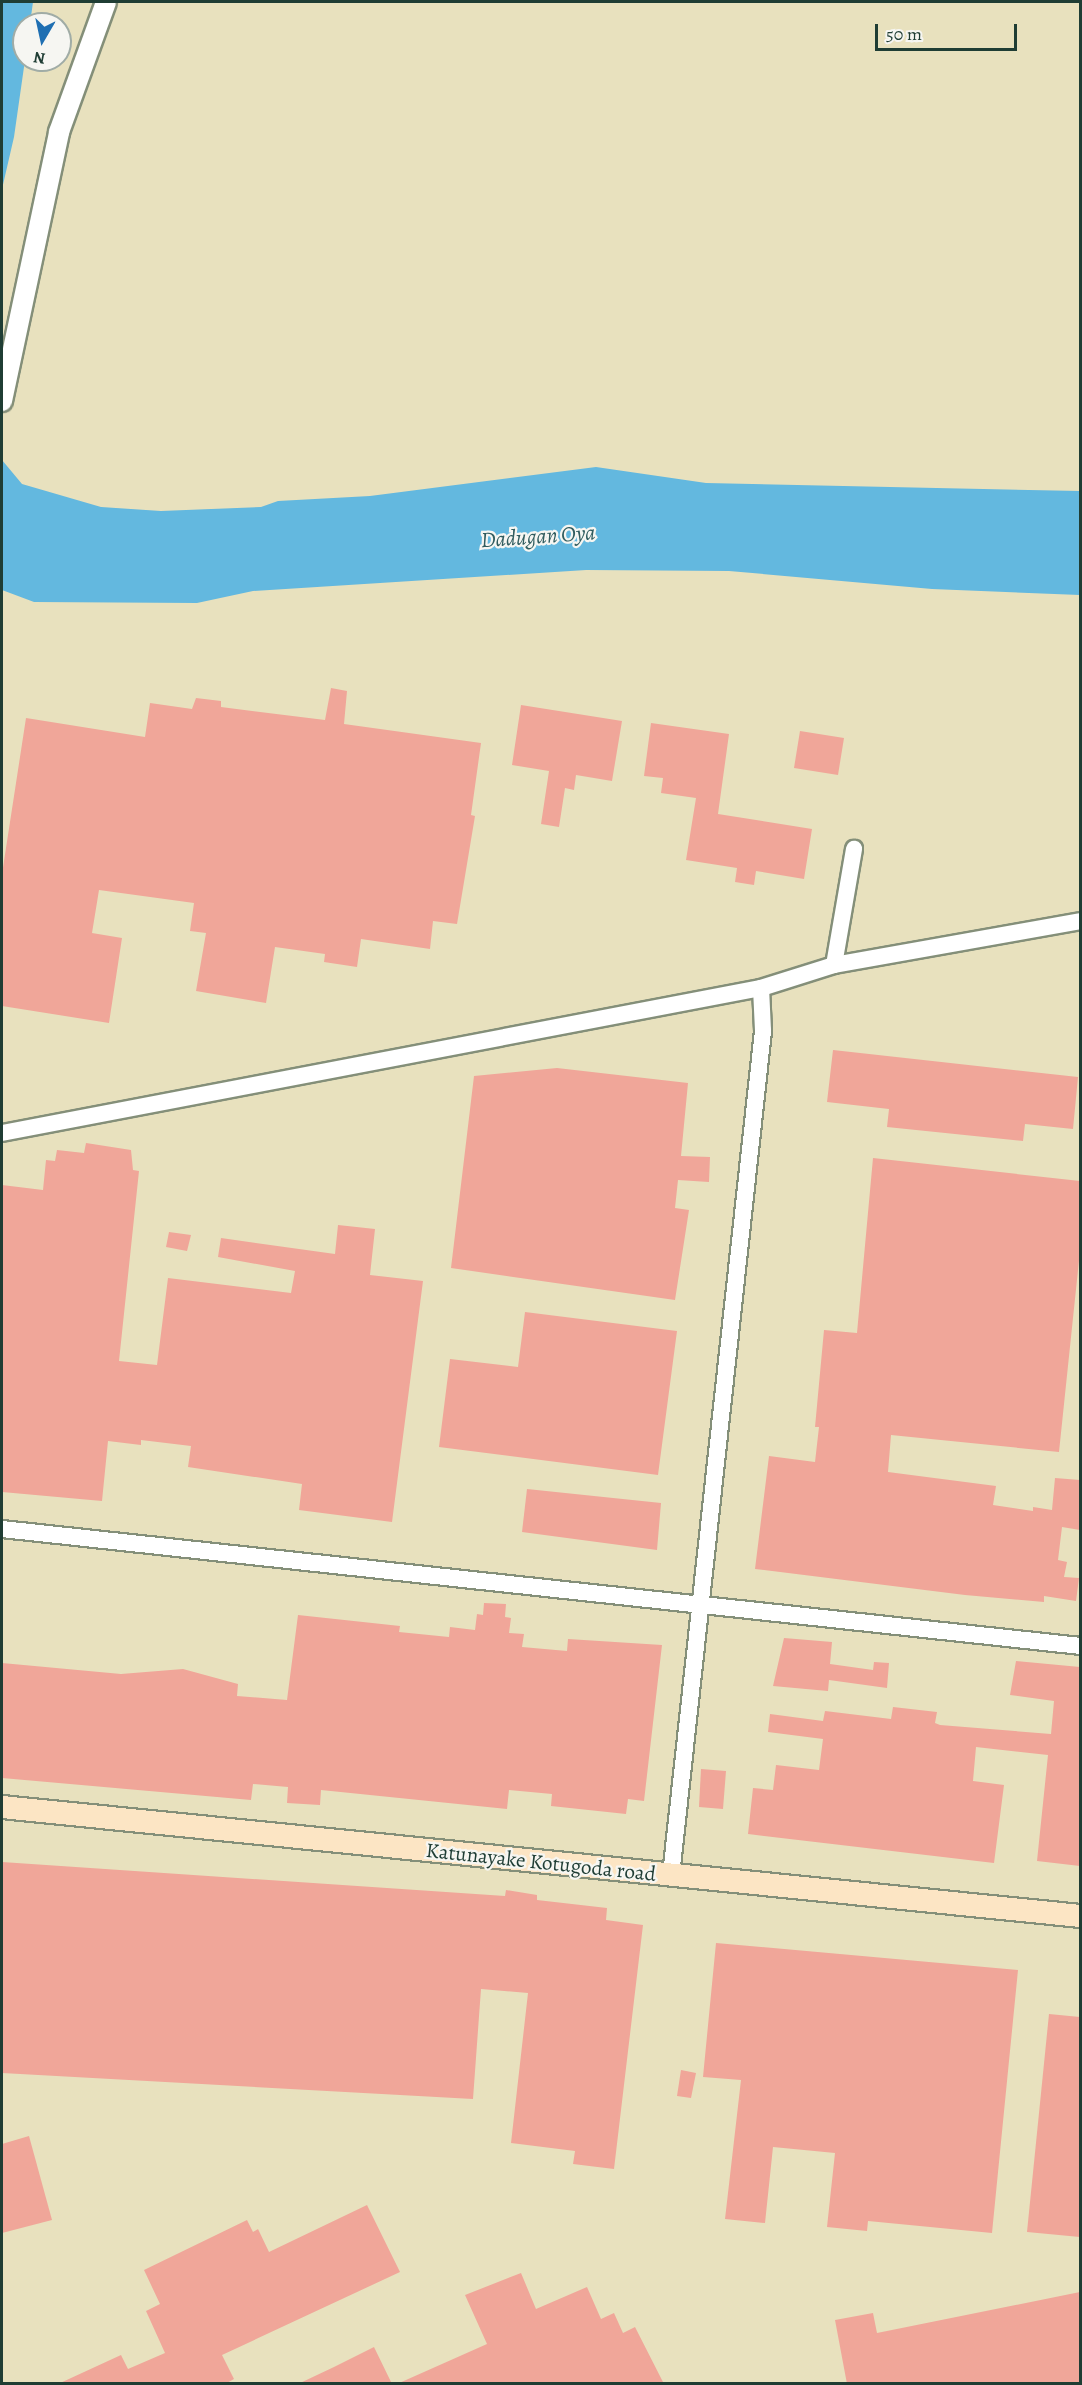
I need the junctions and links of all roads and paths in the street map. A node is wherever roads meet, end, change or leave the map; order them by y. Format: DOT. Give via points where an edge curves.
graph roads {
  1 [pos="106,2"];
  2 [pos="2,401"];
  3 [pos="854,849"];
  4 [pos="1080,921"];
  5 [pos="834,965"];
  6 [pos="761,988"];
  7 [pos="2,1133"];
  8 [pos="2,1529"];
  9 [pos="702,1603"];
  10 [pos="1080,1646"];
  11 [pos="2,1807"];
  12 [pos="671,1875"];
  13 [pos="1080,1916"];
  1 -- 2 [label="street" via="59,132"];
  3 -- 5 [label="street"];
  4 -- 5 [label="street"];
  5 -- 6 [label="street"];
  6 -- 7 [label="street"];
  6 -- 9 [label="street" via="763,1031"];
  8 -- 9 [label="street"];
  9 -- 10 [label="street"];
  9 -- 12 [label="street"];
  11 -- 12 [label="main road, Katunayake Kotugoda road"];
  12 -- 13 [label="main road, Katunayake Kotugoda road"];
}
